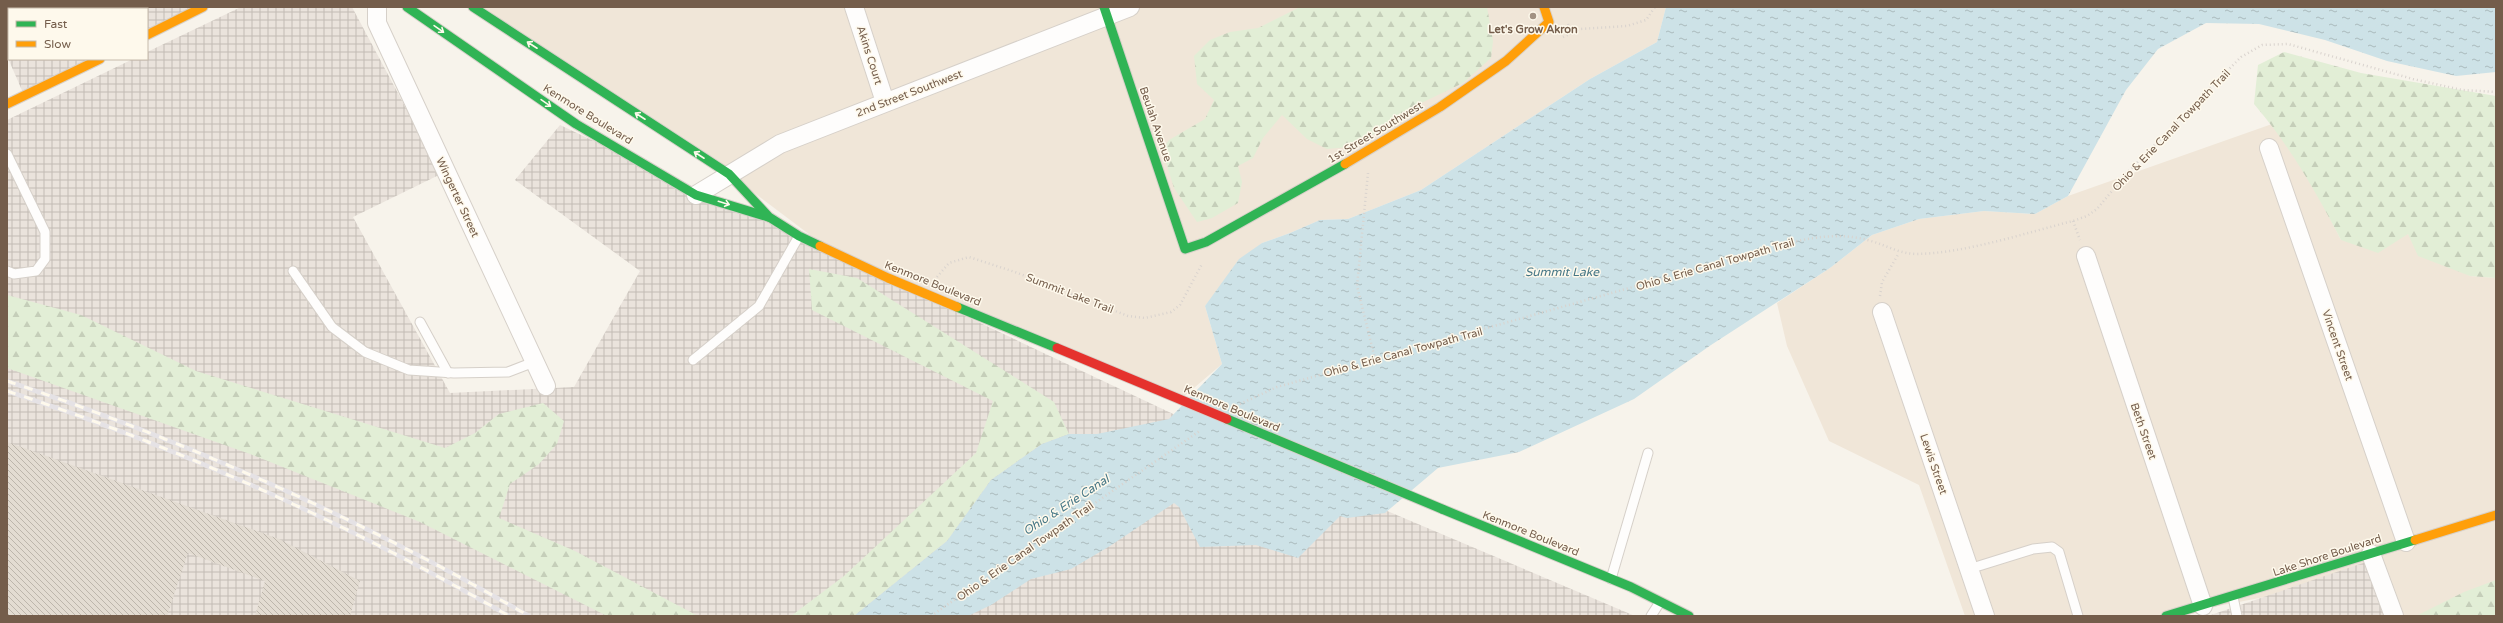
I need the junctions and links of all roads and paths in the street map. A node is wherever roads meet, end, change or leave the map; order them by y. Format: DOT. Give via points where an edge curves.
graph roads {
  1 [pos="203,7"];
  2 [pos="377,7"];
  3 [pos="407,7"];
  4 [pos="474,7"];
  5 [pos="491,7"];
  6 [pos="854,7"];
  7 [pos="1130,7"];
  8 [pos="1544,7"];
  9 [pos="1655,7"];
  10 [pos="1105,12"];
  11 [pos="487,16"];
  12 [pos="1580,29"];
  13 [pos="148,34"];
  14 [pos="98,60"];
  15 [pos="2496,92"];
  16 [pos="885,102"];
  17 [pos="7,104"];
  18 [pos="2269,148"];
  19 [pos="7,154"];
  20 [pos="1368,172"];
  21 [pos="728,174"];
  22 [pos="696,195"];
  23 [pos="770,217"];
  24 [pos="799,236"];
  25 [pos="1185,249"];
  26 [pos="1899,253"];
  27 [pos="2086,256"];
  28 [pos="1204,260"];
  29 [pos="7,271"];
  30 [pos="293,271"];
  31 [pos="924,293"];
  32 [pos="1882,312"];
  33 [pos="420,322"];
  34 [pos="694,360"];
  35 [pos="1375,360"];
  36 [pos="534,362"];
  37 [pos="448,373"];
  38 [pos="546,386"];
  39 [pos="1237,406"];
  40 [pos="1203,428"];
  41 [pos="1648,453"];
  42 [pos="2496,516"];
  43 [pos="2406,542"];
  44 [pos="2371,554"];
  45 [pos="1970,569"];
  46 [pos="1611,579"];
  47 [pos="2233,597"];
  48 [pos="1660,602"];
  49 [pos="2203,606"];
  50 [pos="931,616"];
  51 [pos="1651,616"];
  52 [pos="1689,616"];
  53 [pos="1985,616"];
  54 [pos="2078,616"];
  55 [pos="2166,616"];
  56 [pos="2237,616"];
  57 [pos="2394,616"];
  1 -- 13 [label="main road"];
  2 -- 36 [label="street, Wingerter Street" via="377,23"];
  3 -- 22 [label="main road, Kenmore Boulevard, one-way" via="576,124"];
  4 -- 11 [label="main road, Kenmore Boulevard"];
  5 -- 11 [label="lane"];
  6 -- 16 [label="street, Akins Court"];
  7 -- 10 [label="street, 2nd Street Southwest"];
  8 -- 25 [label="main road, 1st Street Southwest" via="1549,22 1506,61 1440,108 1206,242"];
  9 -- 12 [label="path" via="1646,20 1627,26"];
  10 -- 16 [label="street, 2nd Street Southwest"];
  10 -- 25 [label="main road, Beulah Avenue"];
  21 -- 11 [label="main road, Kenmore Boulevard, one-way"];
  14 -- 17 [label="main road"];
  15 -- 26 [label="path, Ohio & Erie Canal Towpath Trail" via="2462,90 2420,81 2288,44 2262,45 2241,57 2151,147 2097,209 2087,216 1954,250 1924,254"];
  16 -- 21 [label="street, 2nd Street Southwest" via="780,144"];
  18 -- 43 [label="street, Vincent Street"];
  19 -- 29 [label="lane" via="45,232 45,259 36,271 14,274"];
  20 -- 35 [label="path" via="1357,286"];
  21 -- 22 [label="street, 2nd Street Southwest"];
  21 -- 23 [label="main road, Kenmore Boulevard"];
  22 -- 23 [label="main road, Kenmore Boulevard, one-way"];
  23 -- 24 [label="main road, Kenmore Boulevard"];
  24 -- 31 [label="main road, Kenmore Boulevard"];
  24 -- 34 [label="lane" via="759,306"];
  26 -- 32 [label="path" via="1882,282"];
  26 -- 35 [label="path, Ohio & Erie Canal Towpath Trail" via="1883,245 1845,236 1826,236 1793,242"];
  27 -- 49 [label="street, Beth Street"];
  28 -- 31 [label="path, Summit Lake Trail" via="1180,305 1172,312 1145,318 1128,316 969,257 949,262"];
  30 -- 37 [label="lane" via="332,327 365,352 409,370"];
  31 -- 46 [label="main road, Kenmore Boulevard, bridge"];
  32 -- 45 [label="street, Lewis Street"];
  33 -- 37 [label="lane"];
  35 -- 39 [label="path, Ohio & Erie Canal Towpath Trail" via="1277,387"];
  36 -- 37 [label="lane" via="508,372"];
  36 -- 38 [label="street, Wingerter Street"];
  40 -- 50 [label="path, Ohio & Erie Canal Towpath Trail"];
  41 -- 46 [label="lane"];
  42 -- 43 [label="main road, Lake Shore Boulevard"];
  43 -- 44 [label="main road, Lake Shore Boulevard"];
  44 -- 47 [label="main road, Lake Shore Boulevard"];
  44 -- 57 [label="street"];
  45 -- 53 [label="street, Lewis Street"];
  45 -- 54 [label="lane" via="2033,549 2052,547 2059,552"];
  46 -- 48 [label="main road, Kenmore Boulevard"];
  47 -- 49 [label="main road, Lake Shore Boulevard"];
  47 -- 56 [label="lane"];
  48 -- 51 [label="lane"];
  48 -- 52 [label="main road, Kenmore Boulevard"];
  49 -- 55 [label="main road, Lake Shore Boulevard"];
}
